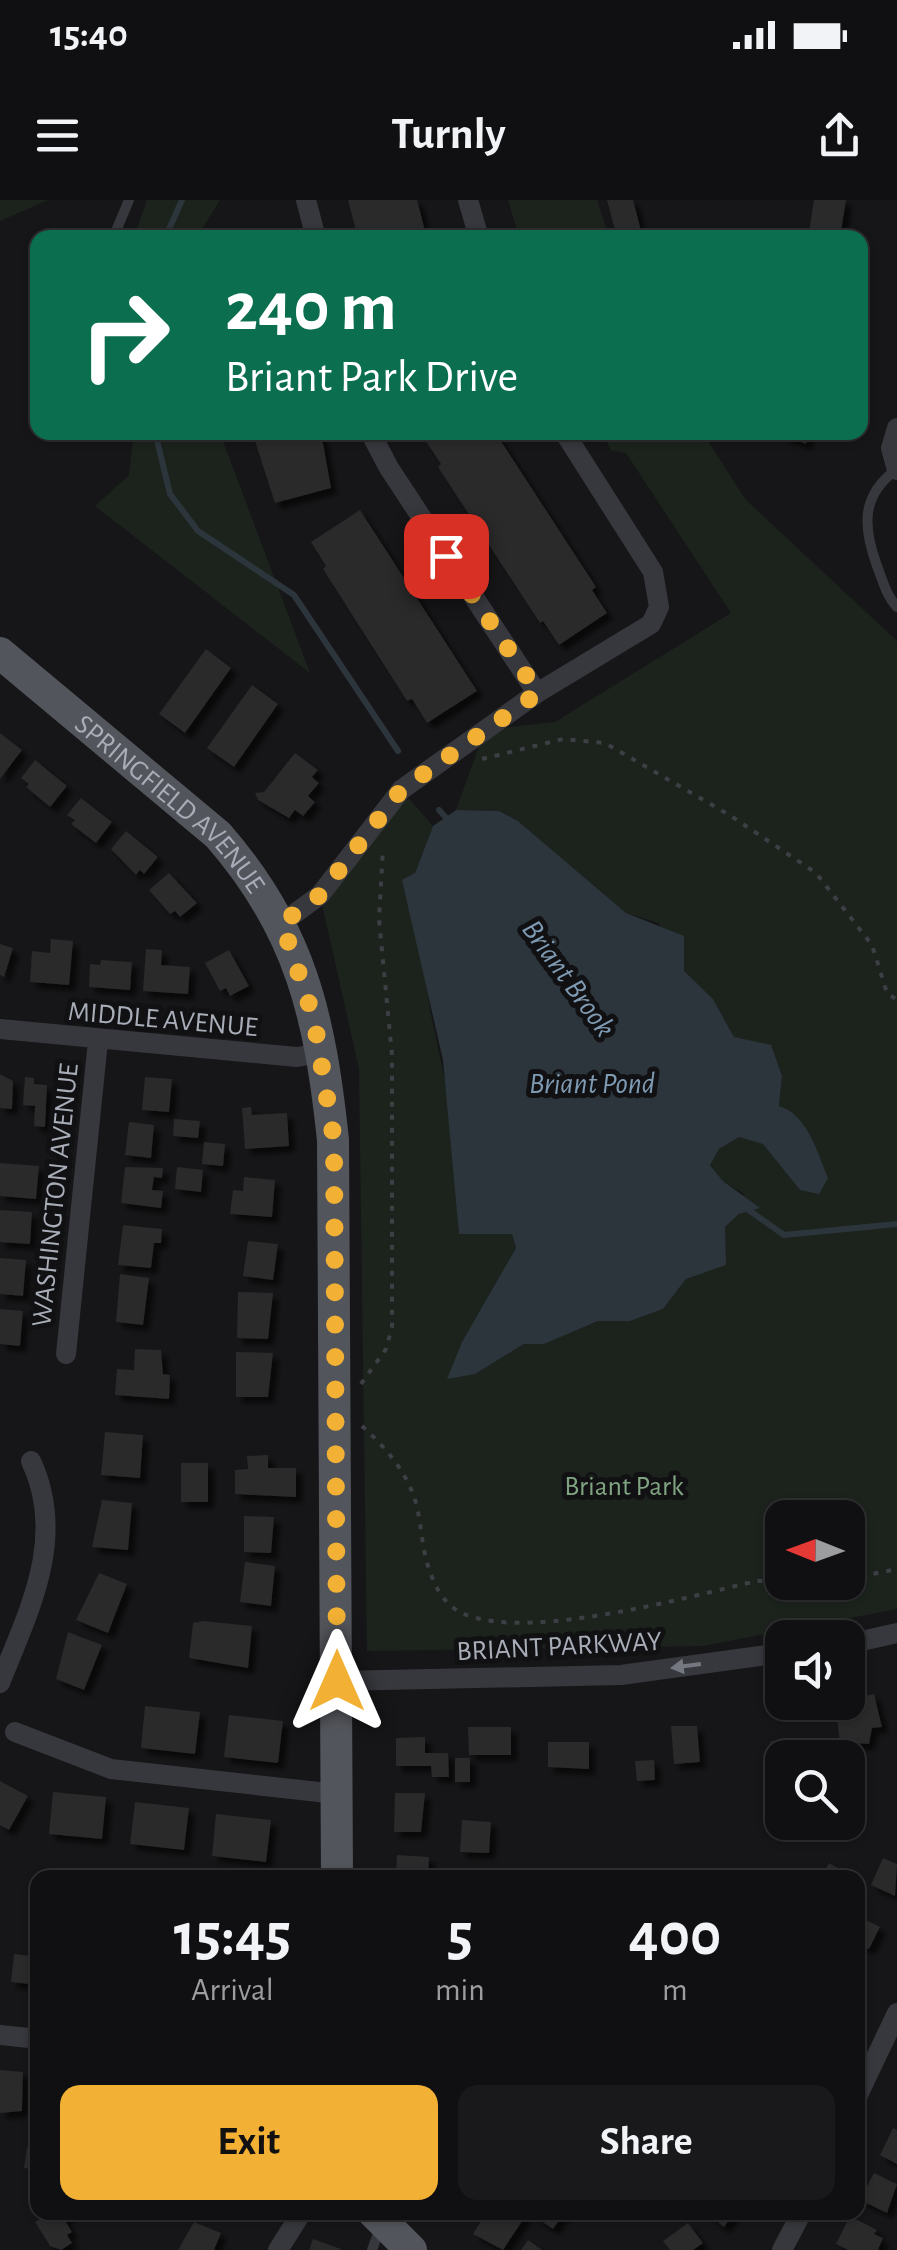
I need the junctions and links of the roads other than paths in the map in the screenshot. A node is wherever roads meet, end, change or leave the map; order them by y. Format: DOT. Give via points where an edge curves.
graph roads {
  1 [pos="129,200"];
  2 [pos="306,200"];
  3 [pos="468,200"];
  4 [pos="117,230"];
  5 [pos="314,230"];
  6 [pos="477,230"];
  7 [pos="897,428"];
  8 [pos="374,440"];
  9 [pos="569,440"];
  10 [pos="897,470"];
  11 [pos="897,607"];
  12 [pos="0,652"];
  13 [pos="538,693"];
  14 [pos="282,923"];
  15 [pos="0,1029"];
  16 [pos="98,1041"];
  17 [pos="321,1054"];
  18 [pos="66,1354"];
  19 [pos="30,1462"];
  20 [pos="897,1633"];
  21 [pos="865,1640"];
  22 [pos="765,1654"];
  23 [pos="0,1681"];
  24 [pos="337,1681"];
  25 [pos="15,1732"];
  26 [pos="337,1794"];
  27 [pos="338,1870"];
  28 [pos="897,2013"];
  29 [pos="0,2035"];
  30 [pos="30,2038"];
  31 [pos="865,2079"];
  32 [pos="297,2220"];
  33 [pos="798,2220"];
  34 [pos="376,2228"];
  35 [pos="278,2250"];
  36 [pos="410,2250"];
  37 [pos="782,2250"];
  1 -- 4 [label="lane"];
  2 -- 5 [label="street"];
  3 -- 6 [label="street"];
  7 -- 10 [label="street" via="890,448"];
  8 -- 13 [label="street"];
  9 -- 13 [label="street" via="654,572 659,607 651,624"];
  10 -- 11 [label="lane" via="885,478 864,516 875,561"];
  12 -- 14 [label="main road, SPRINGFIELD AVENUE" via="218,834"];
  13 -- 14 [label="street" via="401,790 320,895"];
  14 -- 17 [label="main road, SPRINGFIELD AVENUE"];
  15 -- 16 [label="street, MIDDLE AVENUE"];
  16 -- 17 [label="street, MIDDLE AVENUE"];
  16 -- 18 [label="street, WASHINGTON AVENUE"];
  17 -- 24 [label="main road, SPRINGFIELD AVENUE" via="334,1140"];
  19 -- 23 [label="street" via="46,1493 48,1533 36,1589"];
  20 -- 21 [label="street"];
  22 -- 24 [label="street, BRIANT PARKWAY, one-way" via="621,1674"];
  24 -- 26 [label="main road, SPRINGFIELD AVENUE"];
  25 -- 26 [label="street" via="111,1770"];
  26 -- 27 [label="main road, SPRINGFIELD AVENUE"];
  28 -- 31 [label="street"];
  29 -- 30 [label="street"];
  32 -- 35 [label="street"];
  33 -- 37 [label="street"];
  34 -- 36 [label="main road"];
}
